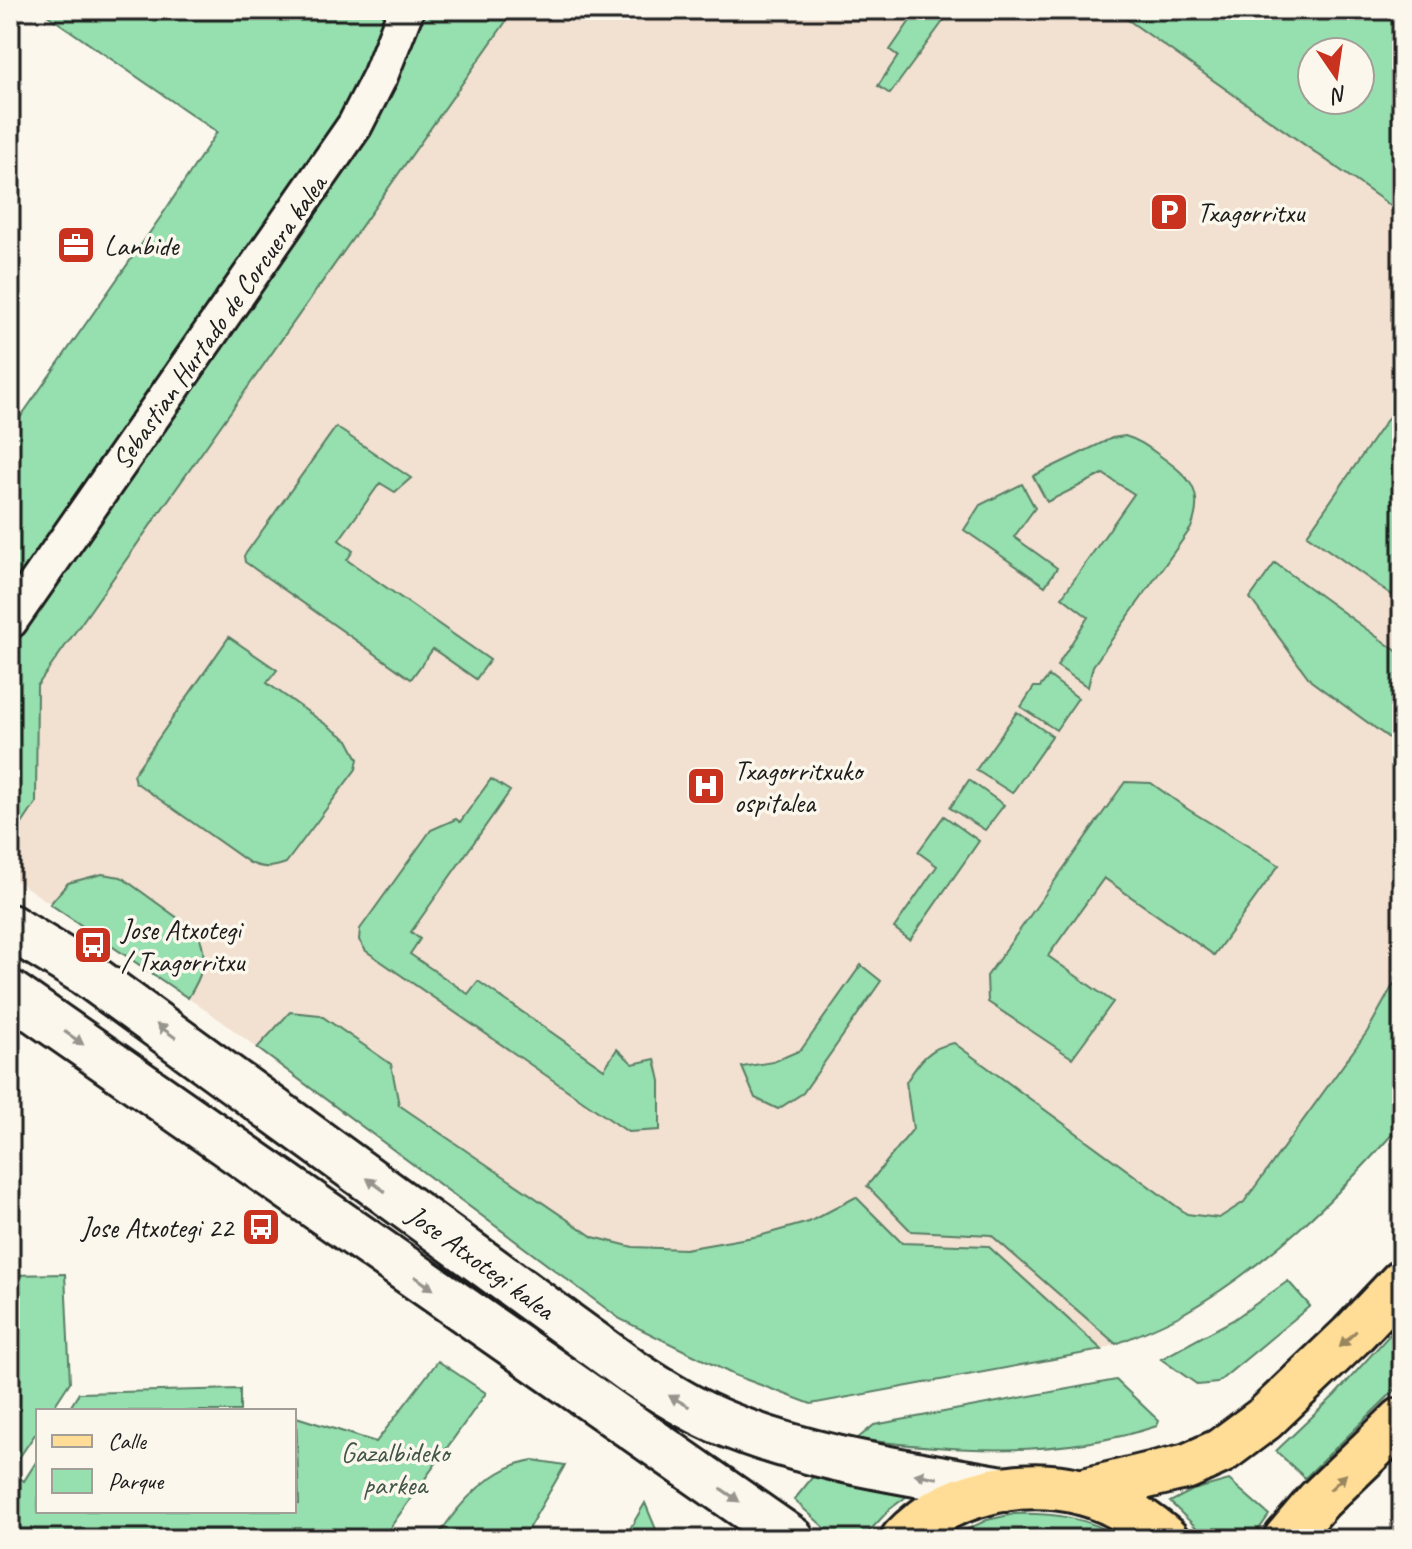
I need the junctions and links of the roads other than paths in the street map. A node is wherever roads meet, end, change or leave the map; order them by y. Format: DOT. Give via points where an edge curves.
graph roads {
  1 [pos="406,10"];
  2 [pos="10,621"];
  3 [pos="10,927"];
  4 [pos="10,993"];
  5 [pos="1402,1282"];
  6 [pos="1402,1420"];
  7 [pos="1003,1489"];
  8 [pos="1080,1492"];
  9 [pos="792,1539"];
  10 [pos="903,1539"];
  11 [pos="1166,1539"];
  12 [pos="1286,1539"];
  1 -- 2 [label="street, Sebastian Hurtado de Corcuera kalea" via="374,88 331,163"];
  7 -- 3 [label="main road, Jose Atxotegi kalea, one-way" via="820,1456 748,1433 669,1396 87,974"];
  4 -- 9 [label="main road, Jose Atxotegi kalea, one-way"];
  5 -- 8 [label="main road, one-way" via="1275,1408 1221,1451 1188,1466"];
  12 -- 6 [label="main road, one-way"];
  7 -- 8 [label="main road" via="1042,1486"];
  7 -- 10 [label="main road" via="947,1508"];
  8 -- 11 [label="main road" via="1114,1504"];
}
